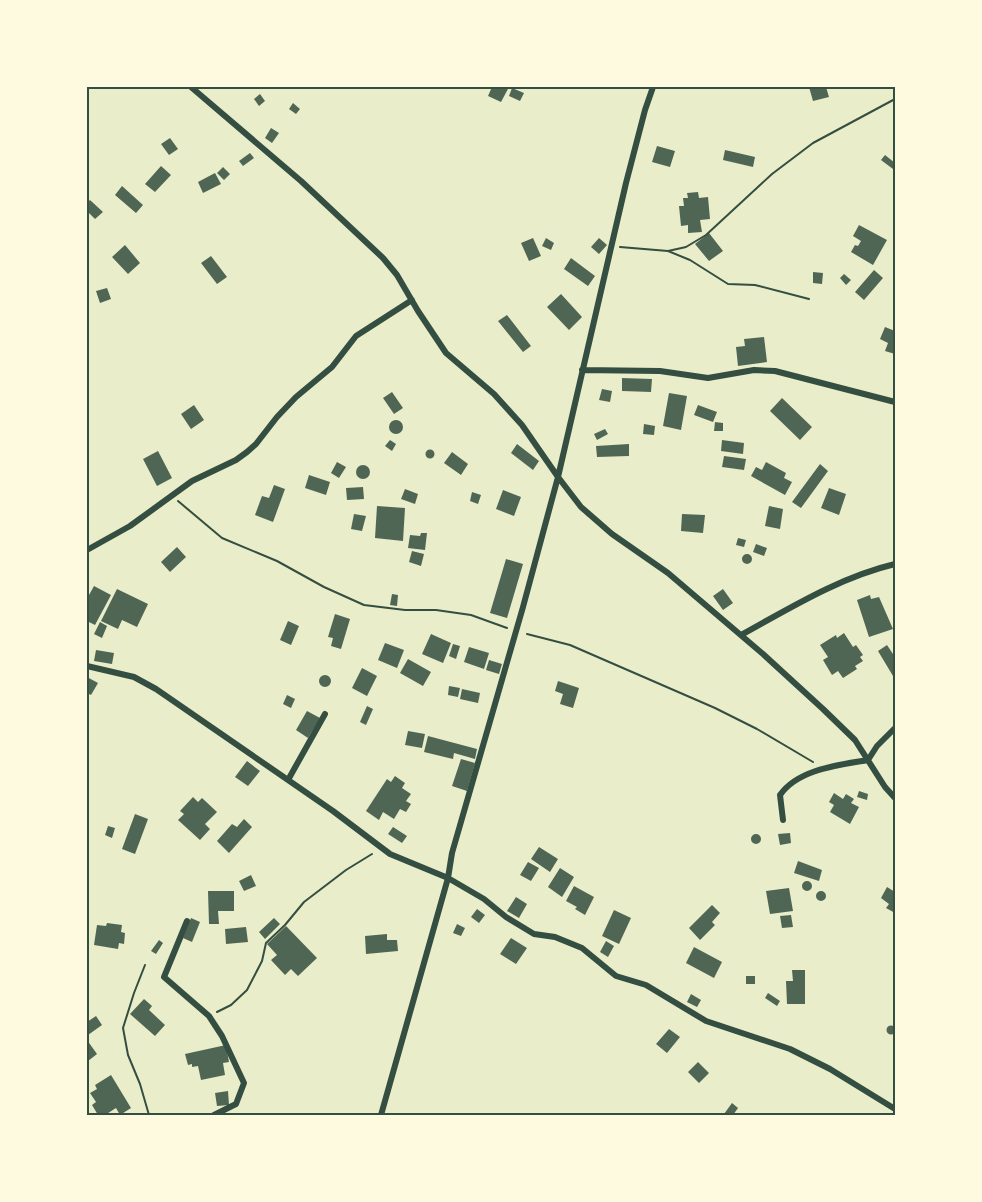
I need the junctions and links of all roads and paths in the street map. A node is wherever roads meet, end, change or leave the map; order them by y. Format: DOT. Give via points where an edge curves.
graph roads {
  1 [pos="192,87"];
  2 [pos="653,87"];
  3 [pos="895,99"];
  4 [pos="611,246"];
  5 [pos="668,251"];
  6 [pos="809,299"];
  7 [pos="412,300"];
  8 [pos="582,370"];
  9 [pos="895,402"];
  10 [pos="558,477"];
  11 [pos="172,495"];
  12 [pos="87,550"];
  13 [pos="895,564"];
  14 [pos="516,632"];
  15 [pos="741,635"];
  16 [pos="87,666"];
  17 [pos="325,714"];
  18 [pos="895,728"];
  19 [pos="868,760"];
  20 [pos="825,768"];
  21 [pos="288,780"];
  22 [pos="895,798"];
  23 [pos="783,820"];
  24 [pos="382,847"];
  25 [pos="448,878"];
  26 [pos="187,921"];
  27 [pos="145,965"];
  28 [pos="209,1016"];
  29 [pos="895,1109"];
  30 [pos="149,1115"];
  31 [pos="214,1115"];
  32 [pos="381,1115"];
  1 -- 7 [label="street" via="368,242 397,275"];
  2 -- 4 [label="street"];
  3 -- 5 [label="path" via="813,143 771,174 706,235 686,248"];
  4 -- 5 [label="path"];
  4 -- 8 [label="street"];
  5 -- 6 [label="path" via="728,284 755,285"];
  7 -- 10 [label="street" via="446,353 494,394 522,425"];
  7 -- 11 [label="street" via="356,336 332,367 296,397 247,452"];
  8 -- 9 [label="street" via="660,371 708,378 754,370 775,371"];
  8 -- 10 [label="street"];
  10 -- 14 [label="street"];
  10 -- 15 [label="street" via="581,507 612,534 668,573"];
  11 -- 12 [label="street" via="130,526"];
  11 -- 14 [label="path" via="222,538 364,605 471,615"];
  13 -- 15 [label="street" via="841,583"];
  14 -- 20 [label="path" via="570,645 715,708"];
  14 -- 25 [label="street"];
  15 -- 19 [label="street" via="855,740"];
  16 -- 21 [label="street" via="134,677 156,689"];
  17 -- 21 [label="street"];
  18 -- 19 [label="street"];
  19 -- 20 [label="street"];
  19 -- 22 [label="street"];
  20 -- 23 [label="street" via="788,784 780,795"];
  21 -- 24 [label="street"];
  24 -- 25 [label="street"];
  24 -- 28 [label="path" via="304,902 266,943 262,961 246,990 231,1005"];
  25 -- 29 [label="street" via="534,934 582,948 616,976 646,985 706,1021 790,1049"];
  25 -- 32 [label="street"];
  26 -- 28 [label="street" via="164,977"];
  27 -- 30 [label="path" via="123,1028"];
  28 -- 31 [label="street" via="244,1083 236,1104"];
}
